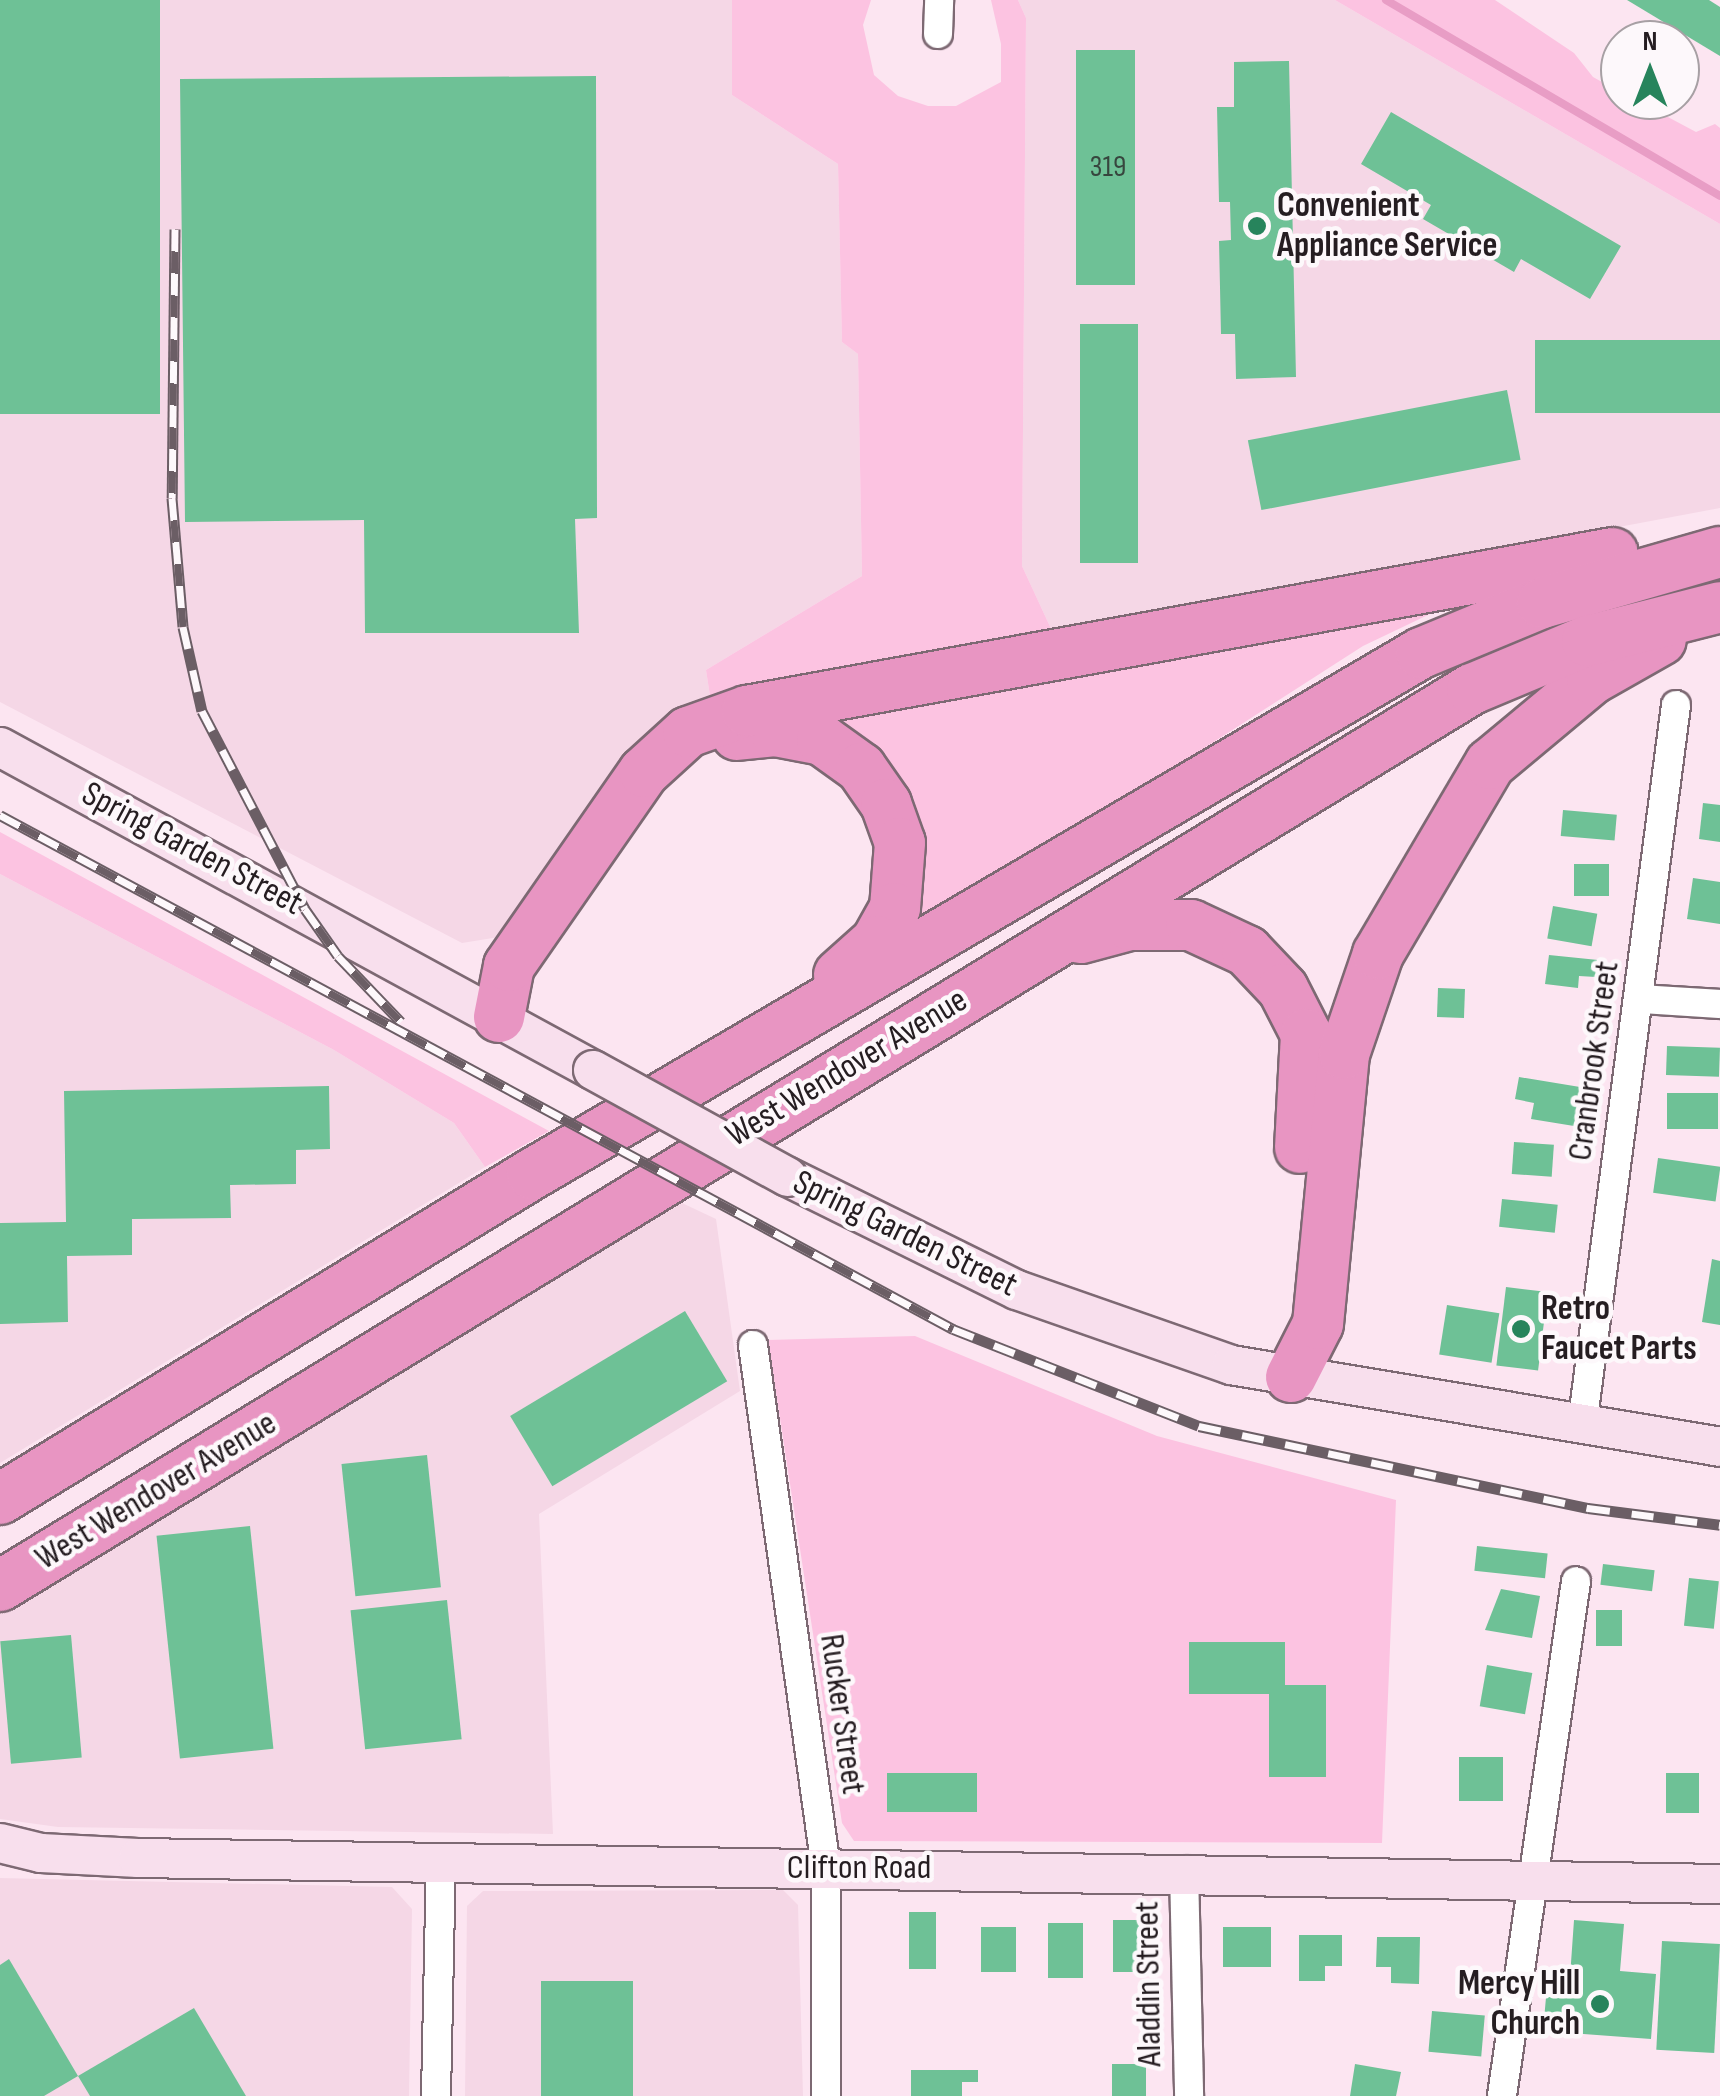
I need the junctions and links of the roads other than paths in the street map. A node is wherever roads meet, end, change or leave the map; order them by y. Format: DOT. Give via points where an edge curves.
graph roads {
  1 [pos="939,0"];
  2 [pos="938,34"];
  3 [pos="1720,533"];
  4 [pos="1720,552"];
  5 [pos="1720,607"];
  6 [pos="1676,705"];
  7 [pos="0,746"];
  8 [pos="1047,946"];
  9 [pos="1641,998"];
  10 [pos="1720,1004"];
  11 [pos="499,1017"];
  12 [pos="532,1174"];
  13 [pos="753,1345"];
  14 [pos="1291,1377"];
  15 [pos="1582,1426"];
  16 [pos="1720,1447"];
  17 [pos="0,1498"];
  18 [pos="1576,1582"];
  19 [pos="0,1586"];
  20 [pos="0,1843"];
  21 [pos="441,1862"];
  22 [pos="826,1868"];
  23 [pos="1184,1870"];
  24 [pos="1531,1878"];
  25 [pos="1720,1884"];
  26 [pos="436,2096"];
  27 [pos="826,2096"];
  28 [pos="1188,2096"];
  29 [pos="1502,2096"];
  1 -- 2 [label="street"];
  3 -- 11 [label="highway" via="747,711 688,732 644,772 509,966"];
  4 -- 12 [label="highway, West Wendover Avenue" via="1542,603 1421,653"];
  5 -- 8 [label="highway, West Wendover Avenue" via="1587,641 1472,689"];
  5 -- 14 [label="highway" via="1592,679 1543,716 1490,764 1444,833 1358,1002 1335,1114 1318,1324"];
  6 -- 9 [label="street, Cranbrook Street"];
  7 -- 11 [label="main road, Spring Garden Street"];
  8 -- 14 [label="highway" via="1130,926 1191,925 1247,951 1283,989 1306,1034 1284,1333"];
  8 -- 19 [label="highway, West Wendover Avenue"];
  9 -- 10 [label="street"];
  9 -- 15 [label="street, Cranbrook Street"];
  11 -- 12 [label="highway" via="535,980 662,790 702,750 753,731 822,740 861,768 886,804 900,843 902,883 886,926 866,953"];
  11 -- 14 [label="main road, Spring Garden Street, bridge" via="962,1266 1084,1318"];
  12 -- 17 [label="highway, West Wendover Avenue"];
  13 -- 22 [label="street, Rucker Street"];
  14 -- 15 [label="main road, Spring Garden Street"];
  15 -- 16 [label="main road, Spring Garden Street"];
  18 -- 24 [label="street"];
  20 -- 21 [label="main road, Clifton Road" via="80,1856"];
  21 -- 22 [label="main road, Clifton Road"];
  21 -- 26 [label="street"];
  22 -- 23 [label="main road, Clifton Road"];
  22 -- 27 [label="street, Rucker Street"];
  23 -- 24 [label="main road, Clifton Road"];
  23 -- 28 [label="street, Aladdin Street"];
  24 -- 25 [label="main road, Clifton Road"];
  24 -- 29 [label="street"];
}
